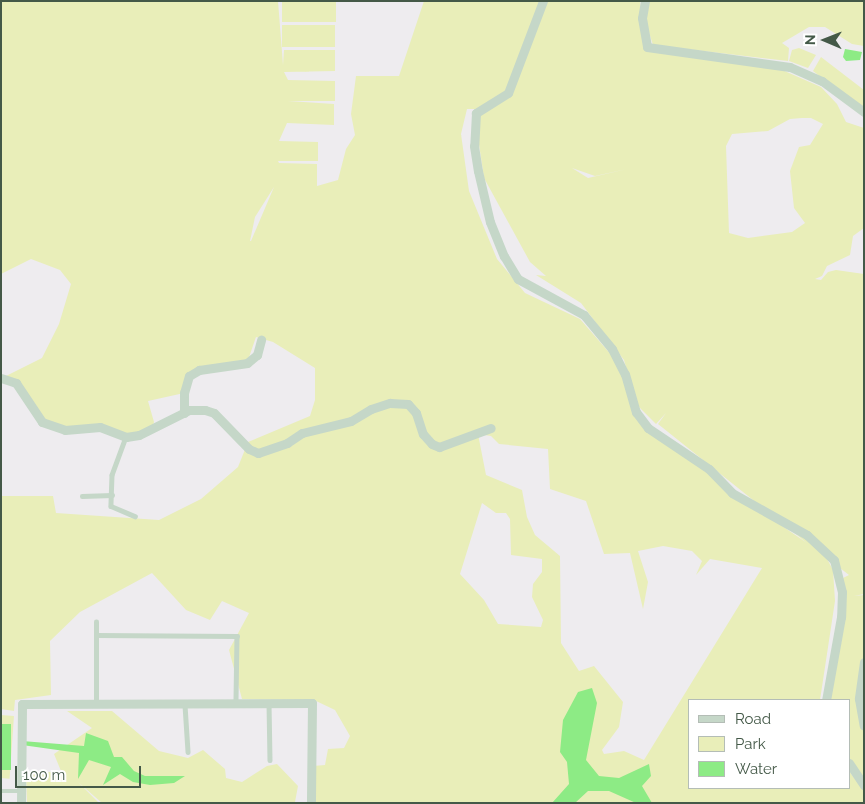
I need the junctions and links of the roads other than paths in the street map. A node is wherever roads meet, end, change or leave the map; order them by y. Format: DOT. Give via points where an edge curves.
graph roads {
  1 [pos="543,1"];
  2 [pos="645,1"];
  3 [pos="864,112"];
  4 [pos="261,340"];
  5 [pos="1,378"];
  6 [pos="184,413"];
  7 [pos="491,428"];
  8 [pos="126,437"];
  9 [pos="112,495"];
  10 [pos="82,496"];
  11 [pos="135,516"];
  12 [pos="96,622"];
  13 [pos="96,635"];
  14 [pos="864,662"];
  15 [pos="826,699"];
  16 [pos="236,703"];
  17 [pos="269,703"];
  18 [pos="96,704"];
  19 [pos="185,705"];
  20 [pos="864,726"];
  21 [pos="188,752"];
  22 [pos="270,760"];
  23 [pos="850,764"];
  24 [pos="864,785"];
  25 [pos="1,791"];
  26 [pos="21,791"];
  27 [pos="21,803"];
  28 [pos="311,803"];
  1 -- 15 [label="street" via="508,93 476,113 478,171 490,222 509,269 518,279 584,315 612,349 625,374 636,412 648,428 709,470 732,493 807,535 834,560 842,592 841,617"];
  2 -- 3 [label="street" via="642,18 647,47 790,66 822,80"];
  4 -- 6 [label="street" via="257,355 247,363 198,370 189,376 184,393"];
  5 -- 8 [label="street" via="16,383 42,422 65,430 100,427"];
  6 -- 7 [label="street" via="205,410 214,413 248,448 258,453 310,430 351,421 371,409 390,403 408,404 416,413 423,434 439,447"];
  6 -- 8 [label="street" via="140,435"];
  8 -- 9 [label="lane" via="112,475"];
  9 -- 10 [label="lane"];
  9 -- 11 [label="lane" via="112,506"];
  12 -- 13 [label="lane"];
  13 -- 16 [label="lane" via="237,636"];
  13 -- 18 [label="lane"];
  14 -- 20 [label="street" via="859,699"];
  16 -- 17 [label="street"];
  16 -- 19 [label="street"];
  17 -- 22 [label="lane"];
  17 -- 28 [label="street" via="312,703"];
  18 -- 19 [label="street"];
  18 -- 26 [label="street" via="22,704"];
  19 -- 21 [label="lane"];
  23 -- 24 [label="street"];
  25 -- 26 [label="lane"];
  26 -- 27 [label="street"];
}
